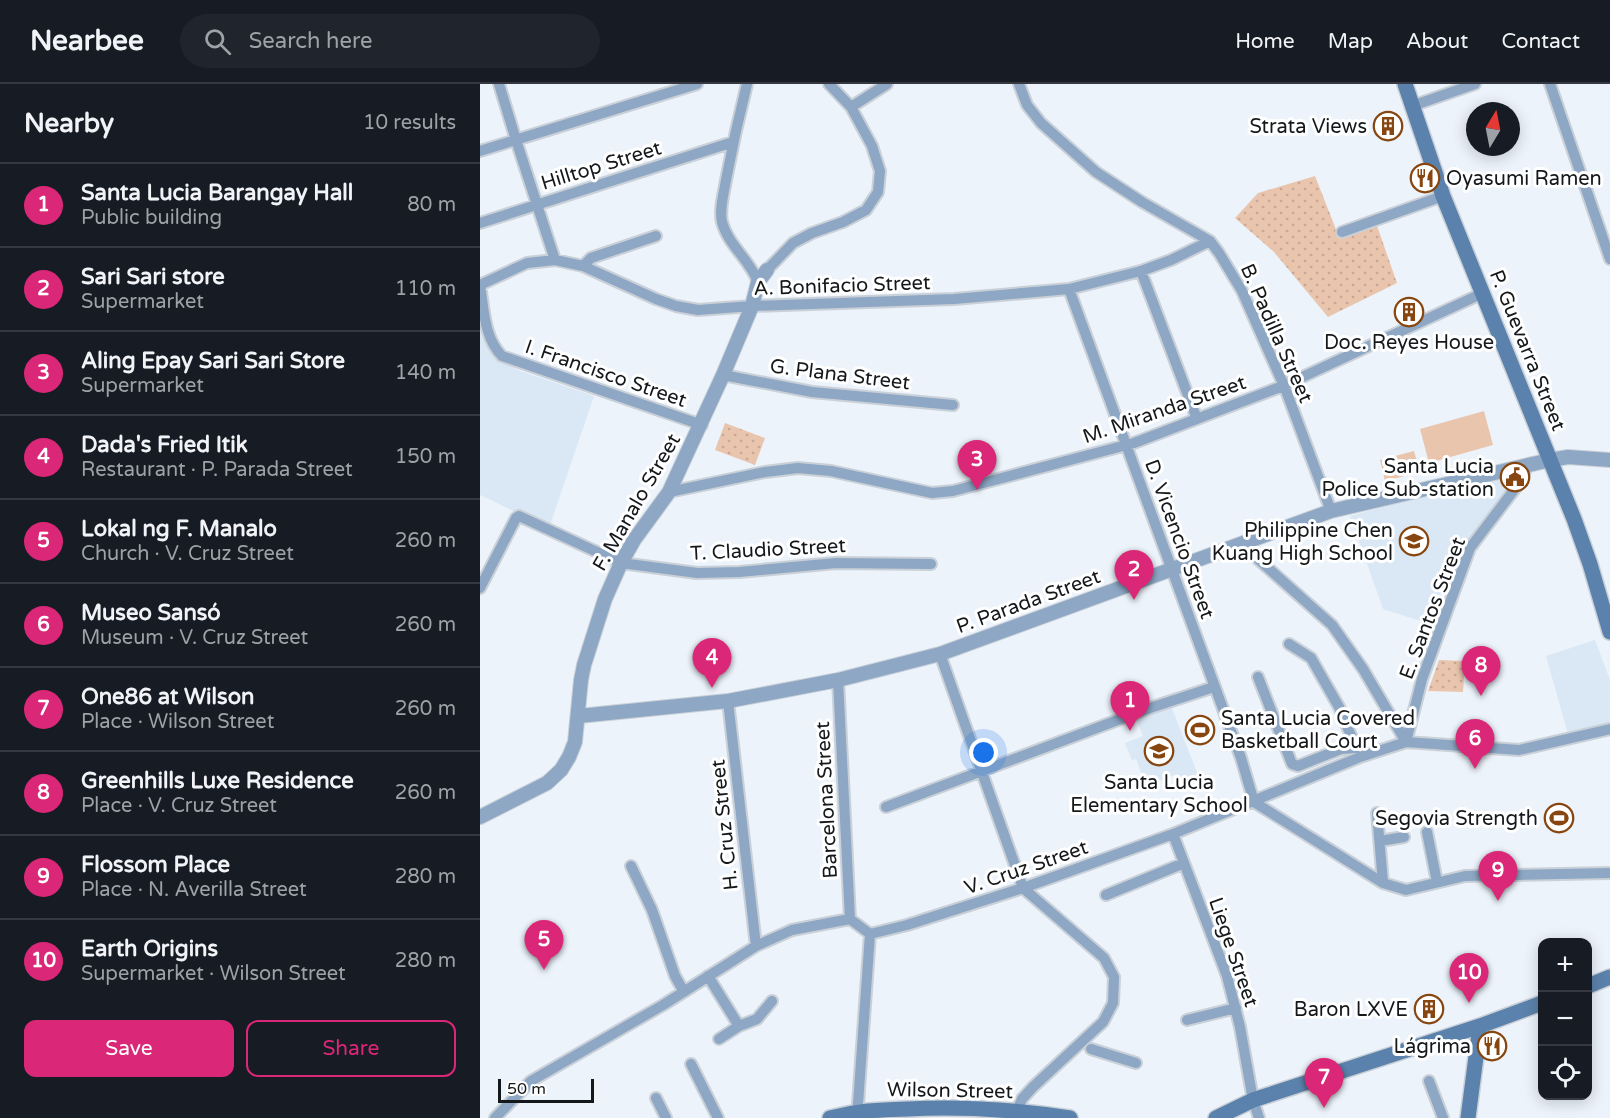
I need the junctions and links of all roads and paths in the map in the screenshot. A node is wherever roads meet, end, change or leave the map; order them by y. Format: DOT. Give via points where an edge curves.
graph roads {
  1 [pos="499,84"];
  2 [pos="697,84"];
  3 [pos="747,84"];
  4 [pos="829,84"];
  5 [pos="887,84"];
  6 [pos="1019,84"];
  7 [pos="1405,84"];
  8 [pos="1475,84"];
  9 [pos="1550,84"];
  10 [pos="1412,106"];
  11 [pos="851,107"];
  12 [pos="516,140"];
  13 [pos="733,142"];
  14 [pos="480,151"];
  15 [pos="1443,196"];
  16 [pos="538,204"];
  17 [pos="480,223"];
  18 [pos="1342,232"];
  19 [pos="656,236"];
  20 [pos="1210,241"];
  21 [pos="1610,259"];
  22 [pos="555,260"];
  23 [pos="583,266"];
  24 [pos="767,270"];
  25 [pos="1142,271"];
  26 [pos="758,282"];
  27 [pos="480,285"];
  28 [pos="1069,289"];
  29 [pos="1483,293"];
  30 [pos="752,306"];
  31 [pos="723,375"];
  32 [pos="1283,386"];
  33 [pos="953,405"];
  34 [pos="1197,419"];
  35 [pos="702,425"];
  36 [pos="1127,445"];
  37 [pos="1550,459"];
  38 [pos="1610,460"];
  39 [pos="1525,465"];
  40 [pos="669,492"];
  41 [pos="1331,511"];
  42 [pos="1241,544"];
  43 [pos="621,563"];
  44 [pos="931,564"];
  45 [pos="1171,569"];
  46 [pos="480,588"];
  47 [pos="1610,632"];
  48 [pos="1289,644"];
  49 [pos="940,654"];
  50 [pos="1258,677"];
  51 [pos="838,680"];
  52 [pos="1214,687"];
  53 [pos="728,700"];
  54 [pos="579,716"];
  55 [pos="1610,729"];
  56 [pos="1406,742"];
  57 [pos="981,771"];
  58 [pos="1254,802"];
  59 [pos="886,807"];
  60 [pos="1377,813"];
  61 [pos="480,817"];
  62 [pos="1427,832"];
  63 [pos="1173,834"];
  64 [pos="1404,837"];
  65 [pos="1380,841"];
  66 [pos="1184,863"];
  67 [pos="632,866"];
  68 [pos="1610,873"];
  69 [pos="1437,882"];
  70 [pos="1383,883"];
  71 [pos="1023,888"];
  72 [pos="1106,894"];
  73 [pos="850,919"];
  74 [pos="870,934"];
  75 [pos="756,946"];
  76 [pos="708,976"];
  77 [pos="1610,977"];
  78 [pos="1592,984"];
  79 [pos="687,990"];
  80 [pos="772,1001"];
  81 [pos="1538,1004"];
  82 [pos="1236,1008"];
  83 [pos="1187,1020"];
  84 [pos="738,1026"];
  85 [pos="1480,1026"];
  86 [pos="719,1039"];
  87 [pos="1091,1048"];
  88 [pos="1136,1063"];
  89 [pos="691,1064"];
  90 [pos="1429,1081"];
  91 [pos="656,1098"];
  92 [pos="1252,1100"];
  93 [pos="1017,1111"];
  94 [pos="856,1114"];
  95 [pos="495,1118"];
  96 [pos="666,1118"];
  97 [pos="718,1118"];
  98 [pos="830,1118"];
  99 [pos="1069,1118"];
  100 [pos="1216,1118"];
  101 [pos="1259,1118"];
  102 [pos="1443,1118"];
  103 [pos="1468,1118"];
  1 -- 12 [label="street"];
  2 -- 12 [label="street"];
  3 -- 13 [label="street"];
  4 -- 11 [label="street"];
  5 -- 11 [label="street"];
  6 -- 20 [label="street, B. Padilla Street" via="1027,105 1041,123 1096,172"];
  7 -- 10 [label="main road, P. Guevarra Street"];
  8 -- 10 [label="street"];
  9 -- 21 [label="street"];
  10 -- 15 [label="main road, P. Guevarra Street"];
  11 -- 24 [label="street" via="872,146 880,171 878,192 866,210 793,243"];
  12 -- 14 [label="street"];
  12 -- 16 [label="street"];
  13 -- 16 [label="street, Hilltop Street"];
  13 -- 26 [label="street" via="722,221"];
  15 -- 18 [label="street"];
  15 -- 29 [label="main road, P. Guevarra Street"];
  16 -- 17 [label="street, Hilltop Street"];
  16 -- 22 [label="street"];
  19 -- 23 [label="street" via="591,258"];
  20 -- 25 [label="street, A. Bonifacio Street"];
  20 -- 32 [label="street, B. Padilla Street" via="1242,291"];
  22 -- 23 [label="street, A. Bonifacio Street"];
  22 -- 27 [label="street, A. Bonifacio Street" via="527,263"];
  23 -- 30 [label="street, A. Bonifacio Street" via="676,306 698,310"];
  24 -- 26 [label="street"];
  25 -- 28 [label="street, A. Bonifacio Street"];
  25 -- 34 [label="street"];
  26 -- 30 [label="street, F. Manalo Street"];
  27 -- 35 [label="street, I. Francisco Street" via="490,339 502,356"];
  28 -- 30 [label="street, A. Bonifacio Street" via="954,300"];
  28 -- 36 [label="street, D. Vicencio Street"];
  29 -- 32 [label="street, M. Miranda Street"];
  29 -- 37 [label="main road, P. Guevarra Street"];
  30 -- 31 [label="street, F. Manalo Street"];
  31 -- 33 [label="street, G. Plana Street" via="812,392"];
  31 -- 35 [label="street, F. Manalo Street"];
  32 -- 34 [label="street, M. Miranda Street"];
  32 -- 41 [label="street, B. Padilla Street"];
  34 -- 36 [label="street, M. Miranda Street"];
  35 -- 40 [label="street, F. Manalo Street"];
  36 -- 40 [label="street, M. Miranda Street" via="943,493 798,468 765,471"];
  36 -- 45 [label="street, D. Vicencio Street"];
  37 -- 38 [label="street, P. Parada Street"];
  37 -- 39 [label="street, P. Parada Street"];
  37 -- 47 [label="main road, P. Guevarra Street" via="1590,564"];
  39 -- 41 [label="street, P. Parada Street"];
  39 -- 56 [label="street, E. Santos Street" via="1522,478 1470,548 1422,679"];
  40 -- 43 [label="street, F. Manalo Street"];
  41 -- 42 [label="street, P. Parada Street"];
  42 -- 45 [label="street, P. Parada Street"];
  42 -- 56 [label="street" via="1332,625"];
  43 -- 44 [label="street, T. Claudio Street" via="697,573 836,563"];
  43 -- 46 [label="street, T. Claudio Street" via="519,516"];
  43 -- 54 [label="street, F. Manalo Street" via="584,665"];
  45 -- 49 [label="street, P. Parada Street"];
  45 -- 52 [label="street, D. Vicencio Street"];
  48 -- 50 [label="street" via="1311,658 1354,743 1292,765"];
  49 -- 51 [label="street, P. Parada Street"];
  49 -- 57 [label="street"];
  51 -- 53 [label="street, P. Parada Street"];
  51 -- 73 [label="street, Barcelona Street"];
  52 -- 57 [label="street"];
  52 -- 58 [label="street, D. Vicencio Street"];
  53 -- 54 [label="street, P. Parada Street"];
  53 -- 75 [label="street, H. Cruz Street"];
  54 -- 61 [label="street, F. Manalo Street" via="575,742 561,770 547,783"];
  55 -- 56 [label="street, V. Cruz Street" via="1519,750"];
  56 -- 58 [label="street, V. Cruz Street"];
  57 -- 59 [label="street"];
  57 -- 71 [label="street"];
  58 -- 63 [label="street, V. Cruz Street"];
  58 -- 70 [label="street"];
  60 -- 65 [label="street"];
  62 -- 69 [label="street"];
  63 -- 66 [label="street, Liege Street"];
  63 -- 71 [label="street, V. Cruz Street"];
  64 -- 65 [label="street"];
  65 -- 70 [label="street"];
  66 -- 72 [label="street"];
  66 -- 82 [label="street, Liege Street"];
  67 -- 79 [label="street"];
  68 -- 69 [label="street" via="1495,874"];
  69 -- 70 [label="street" via="1406,890"];
  71 -- 74 [label="street, V. Cruz Street"];
  71 -- 93 [label="street" via="1104,958 1114,976 1113,1003 1103,1022 1022,1098"];
  73 -- 74 [label="street"];
  73 -- 75 [label="street" via="792,930"];
  74 -- 94 [label="street"];
  75 -- 76 [label="street"];
  76 -- 79 [label="street"];
  76 -- 84 [label="street"];
  77 -- 78 [label="main road"];
  79 -- 95 [label="street" via="531,1081"];
  80 -- 84 [label="street" via="757,1019"];
  81 -- 85 [label="main road"];
  82 -- 83 [label="street"];
  82 -- 92 [label="street, Liege Street"];
  84 -- 86 [label="street"];
  85 -- 92 [label="main road"];
  85 -- 103 [label="main road"];
  87 -- 88 [label="street"];
  89 -- 97 [label="street"];
  90 -- 102 [label="street"];
  91 -- 96 [label="street"];
  92 -- 100 [label="main road"];
  92 -- 101 [label="street, Liege Street"];
  93 -- 94 [label="main road, Wilson Street" via="941,1107"];
  93 -- 99 [label="main road, Wilson Street"];
  94 -- 98 [label="main road, Wilson Street"];
}
